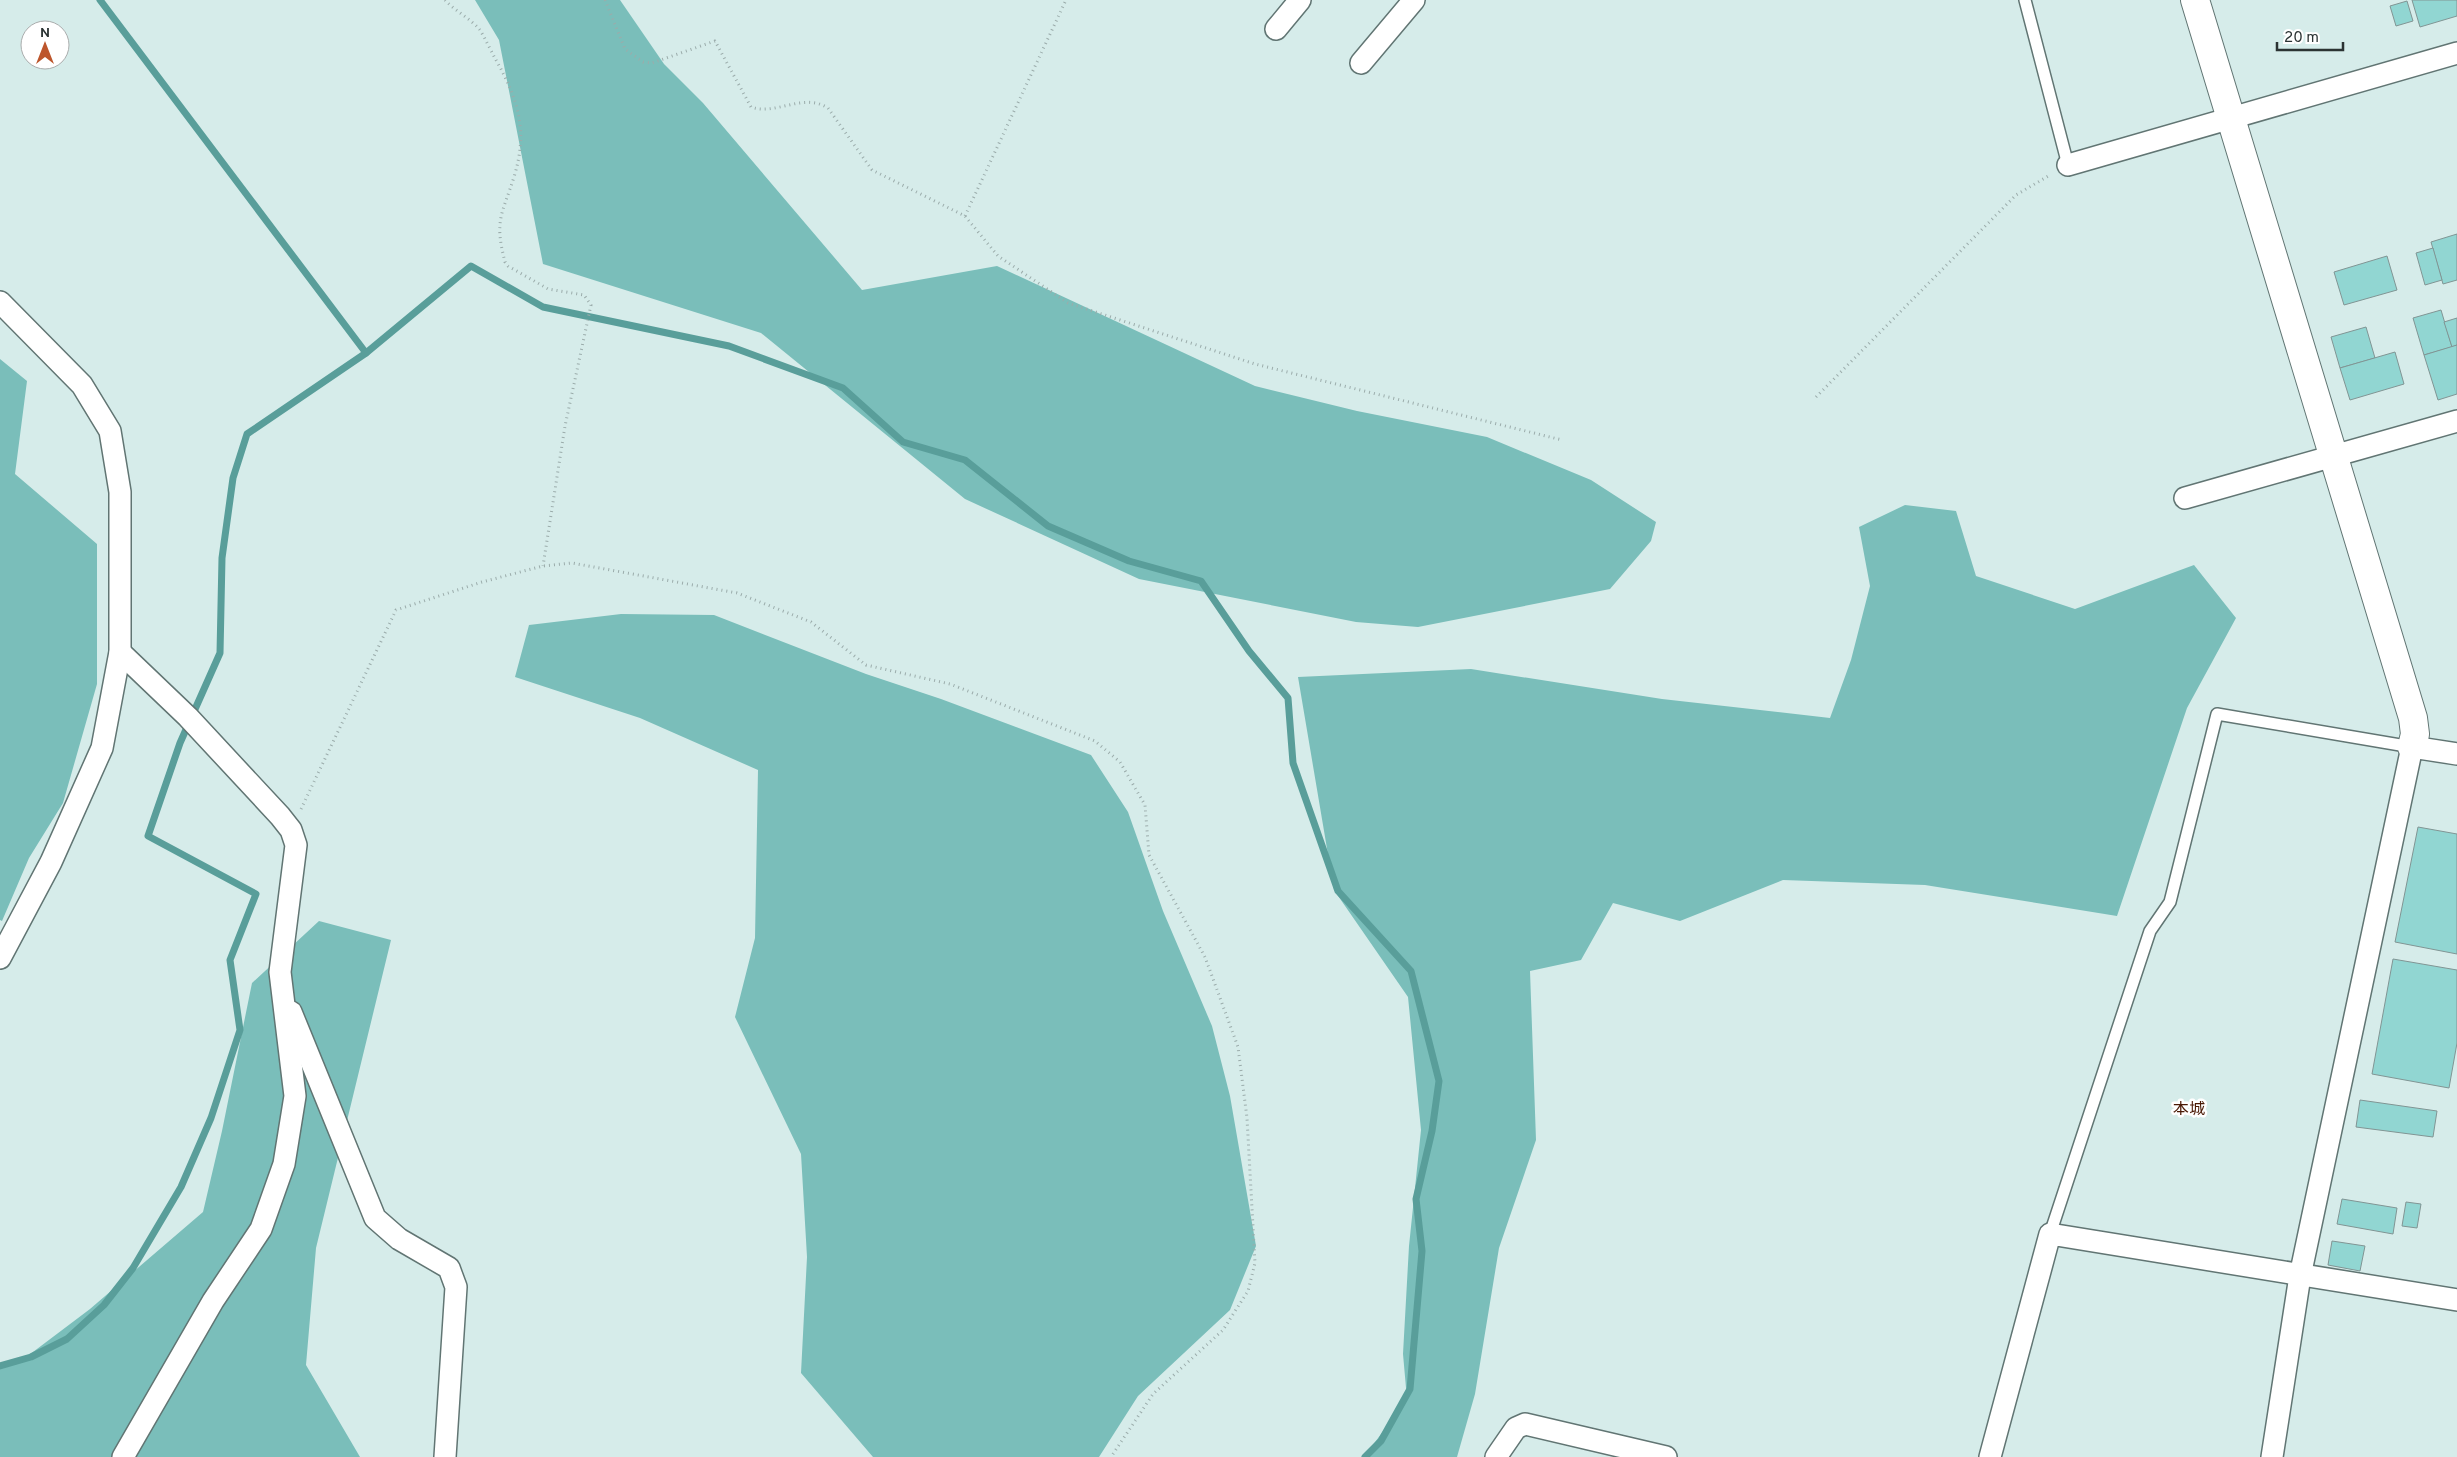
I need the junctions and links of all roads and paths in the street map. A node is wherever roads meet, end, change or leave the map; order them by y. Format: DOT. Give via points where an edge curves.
graph roads {
  1 [pos="445,0"];
  2 [pos="605,0"];
  3 [pos="1066,0"];
  4 [pos="1300,0"];
  5 [pos="1414,0"];
  6 [pos="2025,0"];
  7 [pos="2195,0"];
  8 [pos="1276,29"];
  9 [pos="2457,53"];
  10 [pos="1361,63"];
  11 [pos="2230,118"];
  12 [pos="2068,165"];
  13 [pos="965,216"];
  14 [pos="0,302"];
  15 [pos="1816,397"];
  16 [pos="2457,421"];
  17 [pos="1562,440"];
  18 [pos="2334,458"];
  19 [pos="2185,498"];
  20 [pos="543,566"];
  21 [pos="120,652"];
  22 [pos="2412,747"];
  23 [pos="2457,754"];
  24 [pos="292,830"];
  25 [pos="0,958"];
  26 [pos="281,989"];
  27 [pos="2050,1234"];
  28 [pos="2300,1276"];
  29 [pos="2457,1300"];
  30 [pos="123,1457"];
  31 [pos="445,1457"];
  32 [pos="1111,1457"];
  33 [pos="1496,1457"];
  34 [pos="1666,1457"];
  35 [pos="1990,1457"];
  36 [pos="2272,1457"];
  1 -- 20 [label="path" via="479,29 512,88 519,114 520,150 500,216 499,230 505,262 548,289 584,294 591,304 565,426"];
  2 -- 13 [label="path" via="625,49 634,57 652,63 715,41 751,107 760,110 811,101 820,103 828,108 872,170"];
  3 -- 13 [label="path"];
  4 -- 8 [label="street"];
  5 -- 10 [label="street"];
  6 -- 12 [label="lane"];
  7 -- 11 [label="street"];
  9 -- 11 [label="street"];
  11 -- 12 [label="street"];
  11 -- 18 [label="street"];
  12 -- 15 [label="path" via="2016,195"];
  13 -- 17 [label="path" via="998,256 1068,303 1255,364"];
  14 -- 21 [label="street" via="82,385 110,431 120,492"];
  16 -- 18 [label="street"];
  18 -- 19 [label="street"];
  18 -- 22 [label="street" via="2413,718 2415,734"];
  20 -- 24 [label="path" via="396,610"];
  20 -- 32 [label="path" via="572,564 737,594 811,622 866,665 950,684 1095,742 1120,762 1145,806 1149,855 1205,957 1238,1047 1247,1118 1255,1264 1248,1291 1223,1330 1153,1394"];
  21 -- 24 [label="street" via="188,717"];
  21 -- 25 [label="street" via="102,748 51,862"];
  22 -- 23 [label="street"];
  22 -- 27 [label="lane" via="2217,714 2170,902 2150,931"];
  22 -- 28 [label="street"];
  24 -- 26 [label="street" via="296,845 280,972"];
  26 -- 30 [label="street" via="295,1096 284,1164 261,1229 213,1301"];
  26 -- 31 [label="street" via="375,1218 399,1239 449,1268 456,1287"];
  27 -- 28 [label="street"];
  27 -- 35 [label="street"];
  28 -- 29 [label="street"];
  28 -- 36 [label="street"];
  33 -- 34 [label="street" via="1516,1428 1525,1424"];
}
